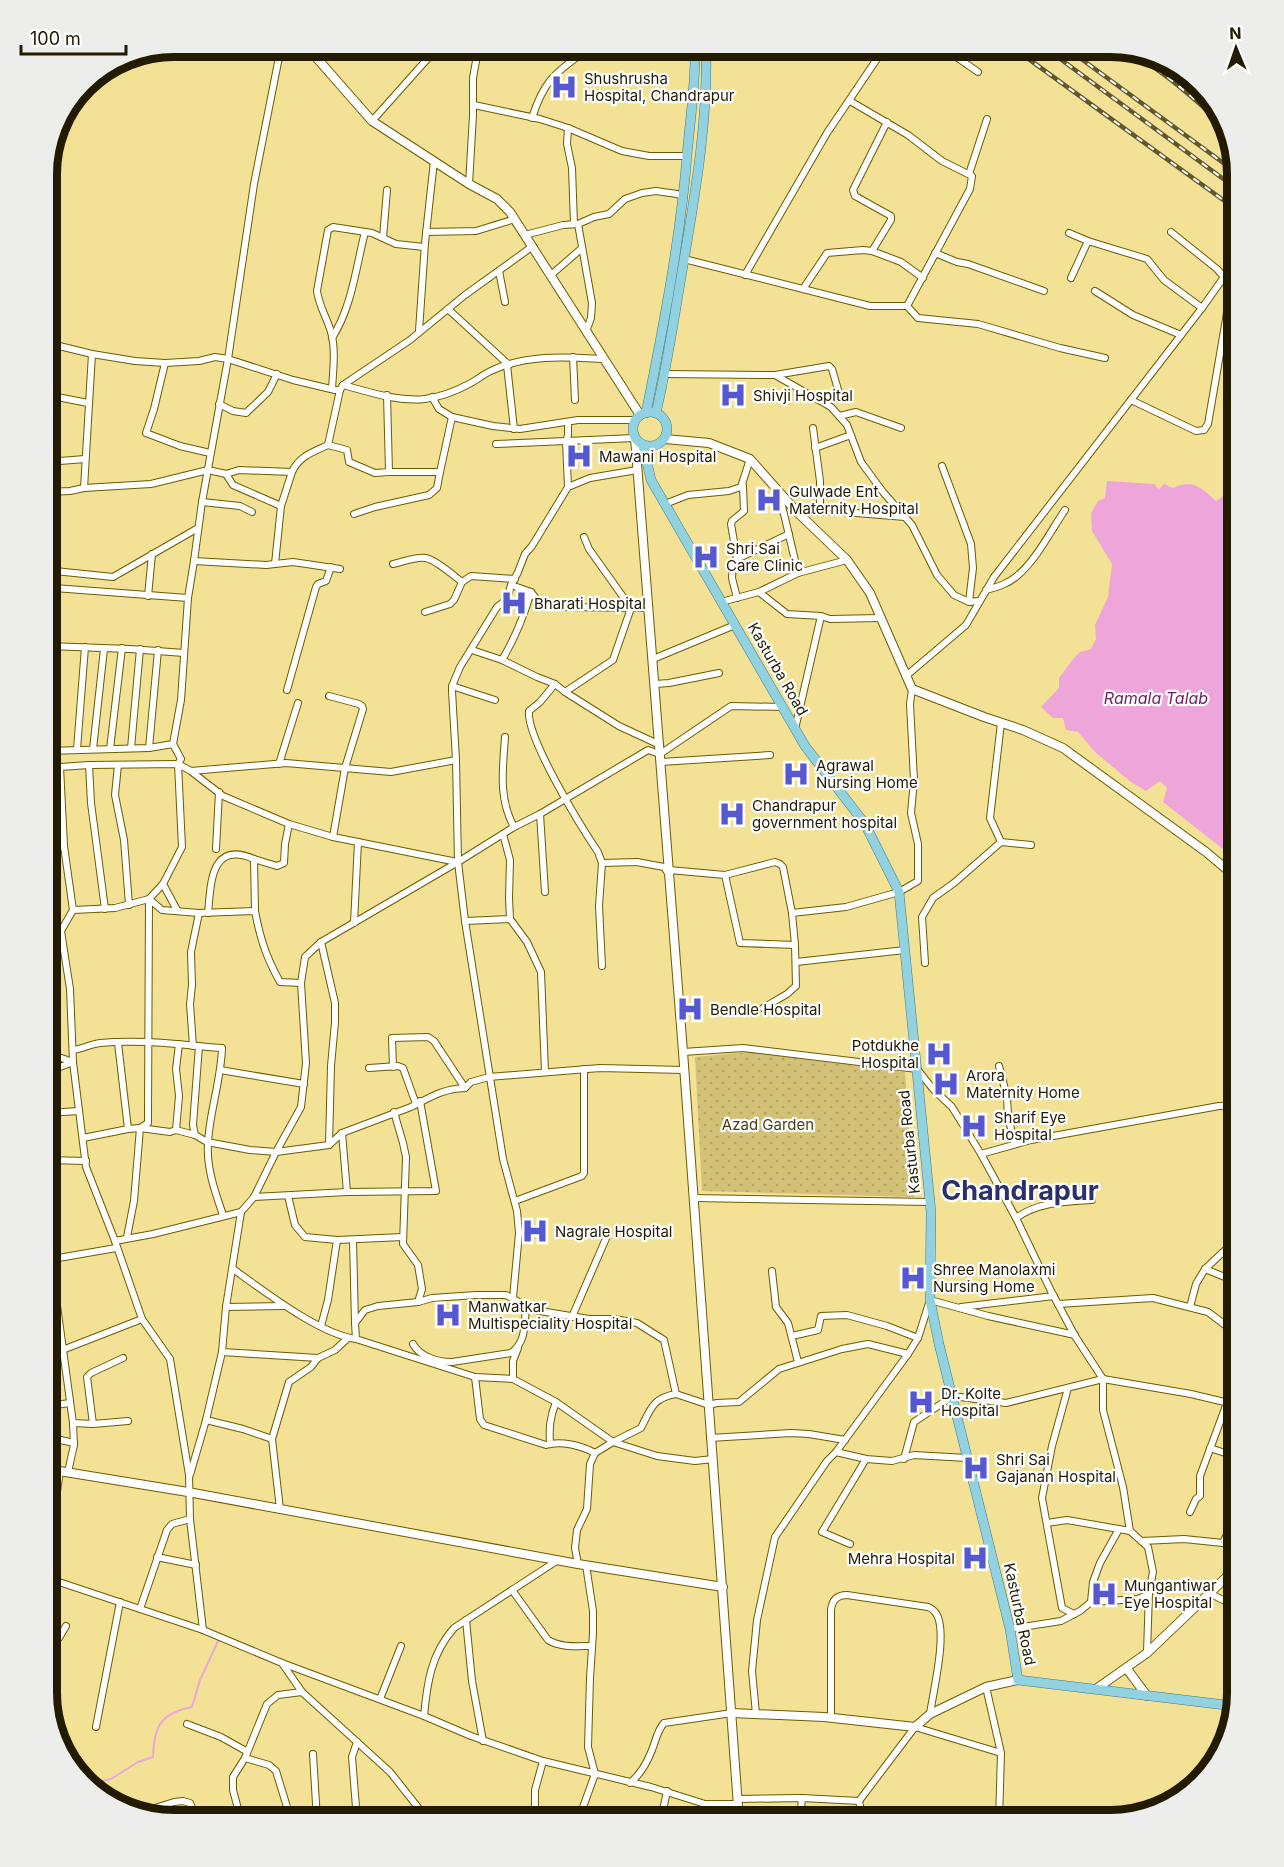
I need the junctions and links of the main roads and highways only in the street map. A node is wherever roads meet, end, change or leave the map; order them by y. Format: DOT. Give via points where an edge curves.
graph roads {
  1 [pos="316,57"];
  2 [pos="695,57"];
  3 [pos="706,57"];
  4 [pos="656,413"];
  5 [pos="640,416"];
  6 [pos="635,438"];
  7 [pos="665,439"];
  8 [pos="643,445"];
  9 [pos="1227,869"];
  10 [pos="57,1471"];
  11 [pos="1227,1578"];
  12 [pos="723,1587"];
  13 [pos="1127,1669"];
  14 [pos="1018,1680"];
  15 [pos="1096,1689"];
  16 [pos="1147,1696"];
  17 [pos="1226,1705"];
  18 [pos="732,1713"];
  19 [pos="738,1810"];
  1 -- 5 [label="main road" via="372,121 497,199 533,246"];
  2 -- 5 [label="main road" via="684,197 658,354"];
  3 -- 4 [label="main road" via="700,161"];
  4 -- 5 [label="main road"];
  4 -- 7 [label="main road" via="667,424"];
  5 -- 6 [label="main road" via="633,431"];
  6 -- 8 [label="main road"];
  6 -- 12 [label="main road"];
  7 -- 8 [label="main road" via="655,446"];
  7 -- 9 [label="main road" via="709,443 750,459 847,560 870,593 912,688 1063,748"];
  8 -- 14 [label="main road, Kasturba Road" via="651,480 805,746 865,824 899,892 930,1202 930,1300 1010,1629"];
  10 -- 12 [label="main road"];
  11 -- 13 [label="main road"];
  12 -- 18 [label="main road"];
  13 -- 15 [label="main road"];
  13 -- 16 [label="main road"];
  14 -- 15 [label="main road, Kasturba Road"];
  14 -- 18 [label="main road" via="986,1687 930,1714 915,1727"];
  15 -- 16 [label="main road, Kasturba Road"];
  16 -- 17 [label="main road, Kasturba Road"];
  18 -- 19 [label="main road"];
}
